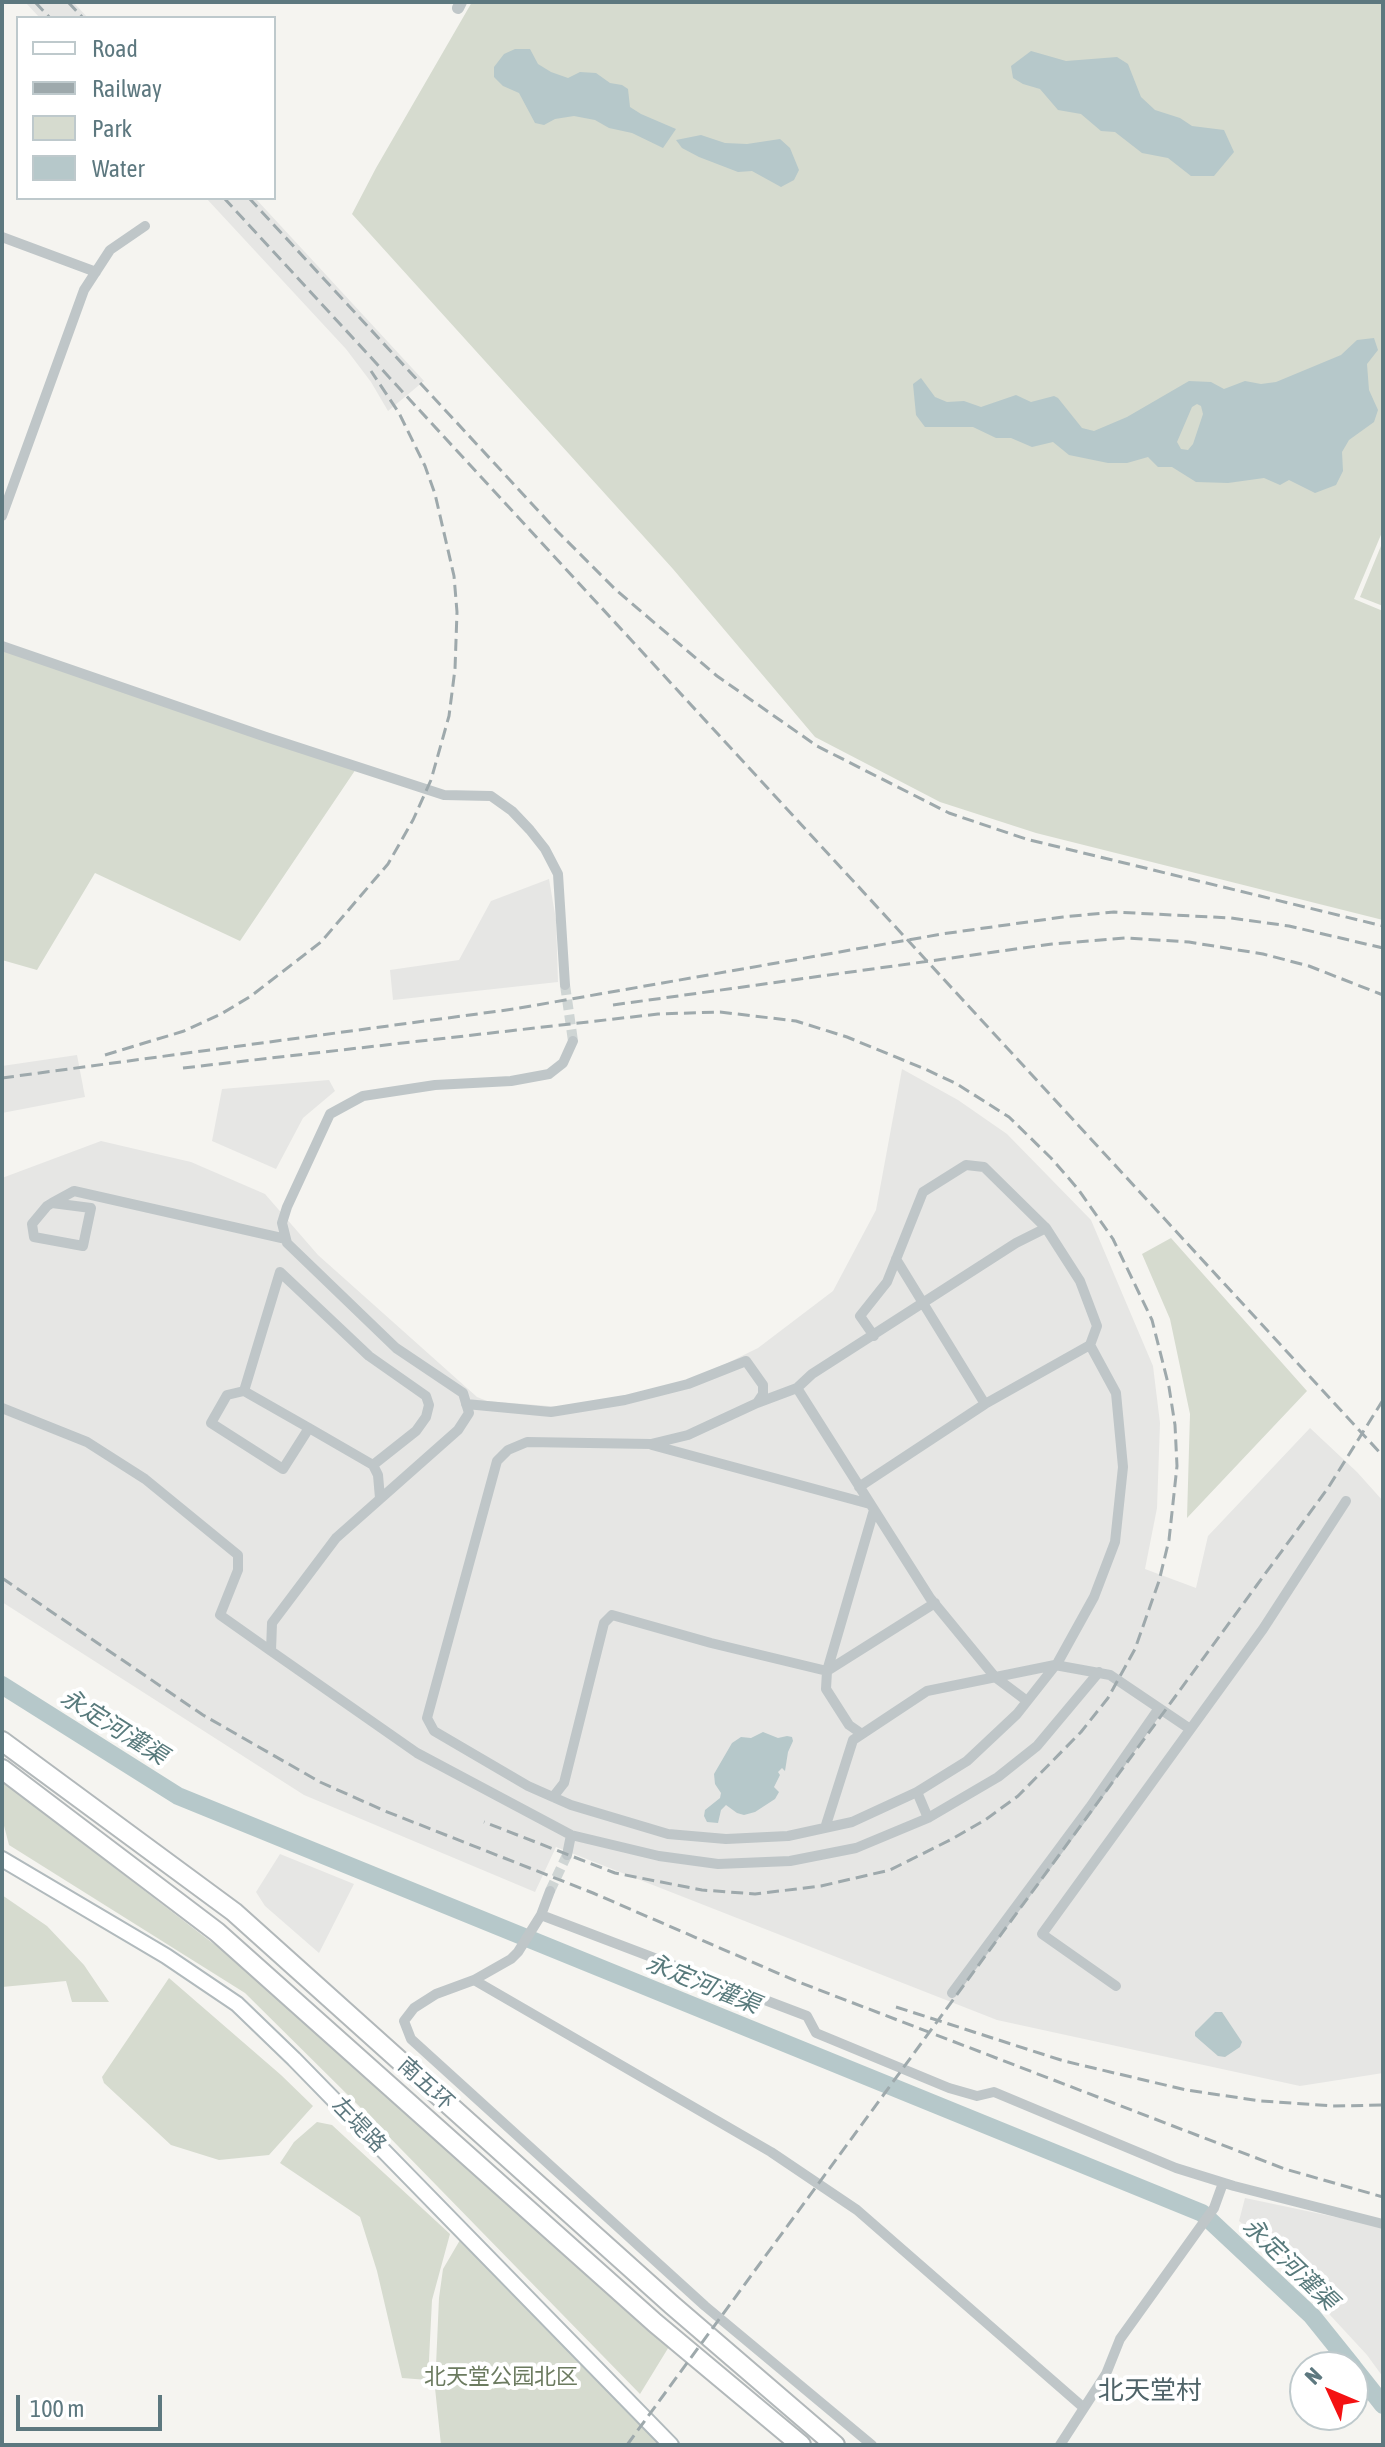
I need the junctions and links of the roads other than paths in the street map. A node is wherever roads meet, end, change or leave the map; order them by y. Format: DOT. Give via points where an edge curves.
graph roads {
  1 [pos="145,226"];
  2 [pos="2,237"];
  3 [pos="96,272"];
  4 [pos="2,516"];
  5 [pos="2,646"];
  6 [pos="565,985"];
  7 [pos="573,1041"];
  8 [pos="52,1203"];
  9 [pos="1046,1228"];
  10 [pos="286,1239"];
  11 [pos="896,1259"];
  12 [pos="923,1303"];
  13 [pos="874,1336"];
  14 [pos="1090,1345"];
  15 [pos="797,1388"];
  16 [pos="244,1391"];
  17 [pos="757,1403"];
  18 [pos="466,1404"];
  19 [pos="985,1404"];
  20 [pos="2,1408"];
  21 [pos="309,1428"];
  22 [pos="651,1444"];
  23 [pos="373,1465"];
  24 [pos="859,1487"];
  25 [pos="380,1498"];
  26 [pos="1346,1501"];
  27 [pos="872,1507"];
  28 [pos="935,1603"];
  29 [pos="271,1651"];
  30 [pos="1055,1665"];
  31 [pos="827,1671"];
  32 [pos="1099,1672"];
  33 [pos="995,1677"];
  34 [pos="1027,1701"];
  35 [pos="1159,1708"];
  36 [pos="1190,1729"];
  37 [pos="862,1734"];
  38 [pos="2,1741"];
  39 [pos="2,1769"];
  40 [pos="528,1786"];
  41 [pos="917,1792"];
  42 [pos="553,1797"];
  43 [pos="517,1805"];
  44 [pos="928,1818"];
  45 [pos="825,1828"];
  46 [pos="571,1835"];
  47 [pos="567,1855"];
  48 [pos="2,1859"];
  49 [pos="550,1891"];
  50 [pos="541,1916"];
  51 [pos="474,1980"];
  52 [pos="1116,1986"];
  53 [pos="952,1993"];
  54 [pos="1223,2183"];
  55 [pos="1383,2224"];
  56 [pos="1084,2408"];
  57 [pos="671,2445"];
  58 [pos="801,2445"];
  59 [pos="835,2445"];
  60 [pos="872,2445"];
  61 [pos="1060,2445"];
  1 -- 3 [label="street" via="110,250"];
  2 -- 3 [label="street"];
  3 -- 4 [label="street" via="84,290"];
  5 -- 6 [label="street" via="444,795 491,796 530,830 558,874"];
  7 -- 10 [label="street" via="563,1063 549,1074 363,1096 330,1114 287,1207 282,1223"];
  8 -- 8 [label="street" via="32,1224 34,1237 83,1246 91,1208"];
  8 -- 10 [label="street" via="74,1191"];
  9 -- 11 [label="street" via="984,1167 966,1165 923,1192"];
  9 -- 12 [label="street"];
  9 -- 14 [label="street" via="1080,1281 1097,1326"];
  10 -- 18 [label="street" via="396,1348 463,1393"];
  11 -- 12 [label="street"];
  11 -- 13 [label="street" via="887,1282 860,1316"];
  12 -- 13 [label="street"];
  12 -- 19 [label="street"];
  13 -- 15 [label="street"];
  14 -- 19 [label="street"];
  14 -- 30 [label="street" via="1116,1393 1123,1467 1115,1542 1094,1597"];
  15 -- 17 [label="street"];
  15 -- 24 [label="street"];
  16 -- 21 [label="street"];
  16 -- 21 [label="street" via="227,1395 211,1423 283,1469"];
  16 -- 23 [label="street" via="280,1272 369,1356 426,1396 426,1417 416,1431"];
  17 -- 18 [label="street" via="763,1385 746,1361 688,1384 566,1410"];
  17 -- 22 [label="street" via="688,1435"];
  18 -- 25 [label="street" via="469,1413 458,1430"];
  19 -- 24 [label="street"];
  20 -- 29 [label="street" via="87,1442 145,1479 238,1555 238,1570 220,1615"];
  21 -- 23 [label="street"];
  22 -- 27 [label="street"];
  22 -- 40 [label="street" via="527,1442 497,1461 427,1718 434,1731"];
  23 -- 25 [label="street"];
  24 -- 27 [label="street"];
  25 -- 29 [label="street" via="336,1538 272,1623"];
  26 -- 36 [label="street"];
  27 -- 28 [label="street"];
  27 -- 31 [label="street"];
  28 -- 31 [label="street"];
  28 -- 33 [label="street"];
  29 -- 43 [label="street" via="417,1753"];
  30 -- 32 [label="street"];
  30 -- 33 [label="street"];
  30 -- 34 [label="street"];
  31 -- 37 [label="street" via="826,1689 849,1725"];
  31 -- 42 [label="street" via="612,1615 604,1623 564,1783"];
  32 -- 35 [label="street"];
  32 -- 44 [label="street" via="1037,1746 998,1777"];
  33 -- 34 [label="street"];
  33 -- 37 [label="street" via="927,1691"];
  34 -- 41 [label="street" via="967,1761"];
  35 -- 36 [label="street"];
  35 -- 53 [label="street"];
  36 -- 52 [label="street" via="1042,1934"];
  37 -- 45 [label="street" via="853,1740"];
  38 -- 59 [label="highway, 南五环" via="234,1912"];
  39 -- 58 [label="highway, 南五环" via="217,1932 655,2323"];
  40 -- 42 [label="street"];
  40 -- 43 [label="street"];
  41 -- 44 [label="street"];
  41 -- 45 [label="street" via="852,1822"];
  42 -- 45 [label="street" via="668,1834 726,1839"];
  43 -- 46 [label="street"];
  44 -- 46 [label="street" via="856,1848 775,1862 718,1864"];
  46 -- 47 [label="street"];
  48 -- 57 [label="main road, 左堤路" via="237,2004"];
  49 -- 50 [label="street"];
  50 -- 51 [label="street" via="511,1959"];
  50 -- 54 [label="street" via="807,2016 816,2033 949,2088 977,2096 994,2092"];
  51 -- 56 [label="street" via="771,2152 857,2210"];
  51 -- 60 [label="street" via="414,2008 404,2021 411,2039 705,2306"];
  54 -- 55 [label="street"];
  54 -- 56 [label="street" via="1214,2208 1120,2339"];
  56 -- 61 [label="street"];
}
